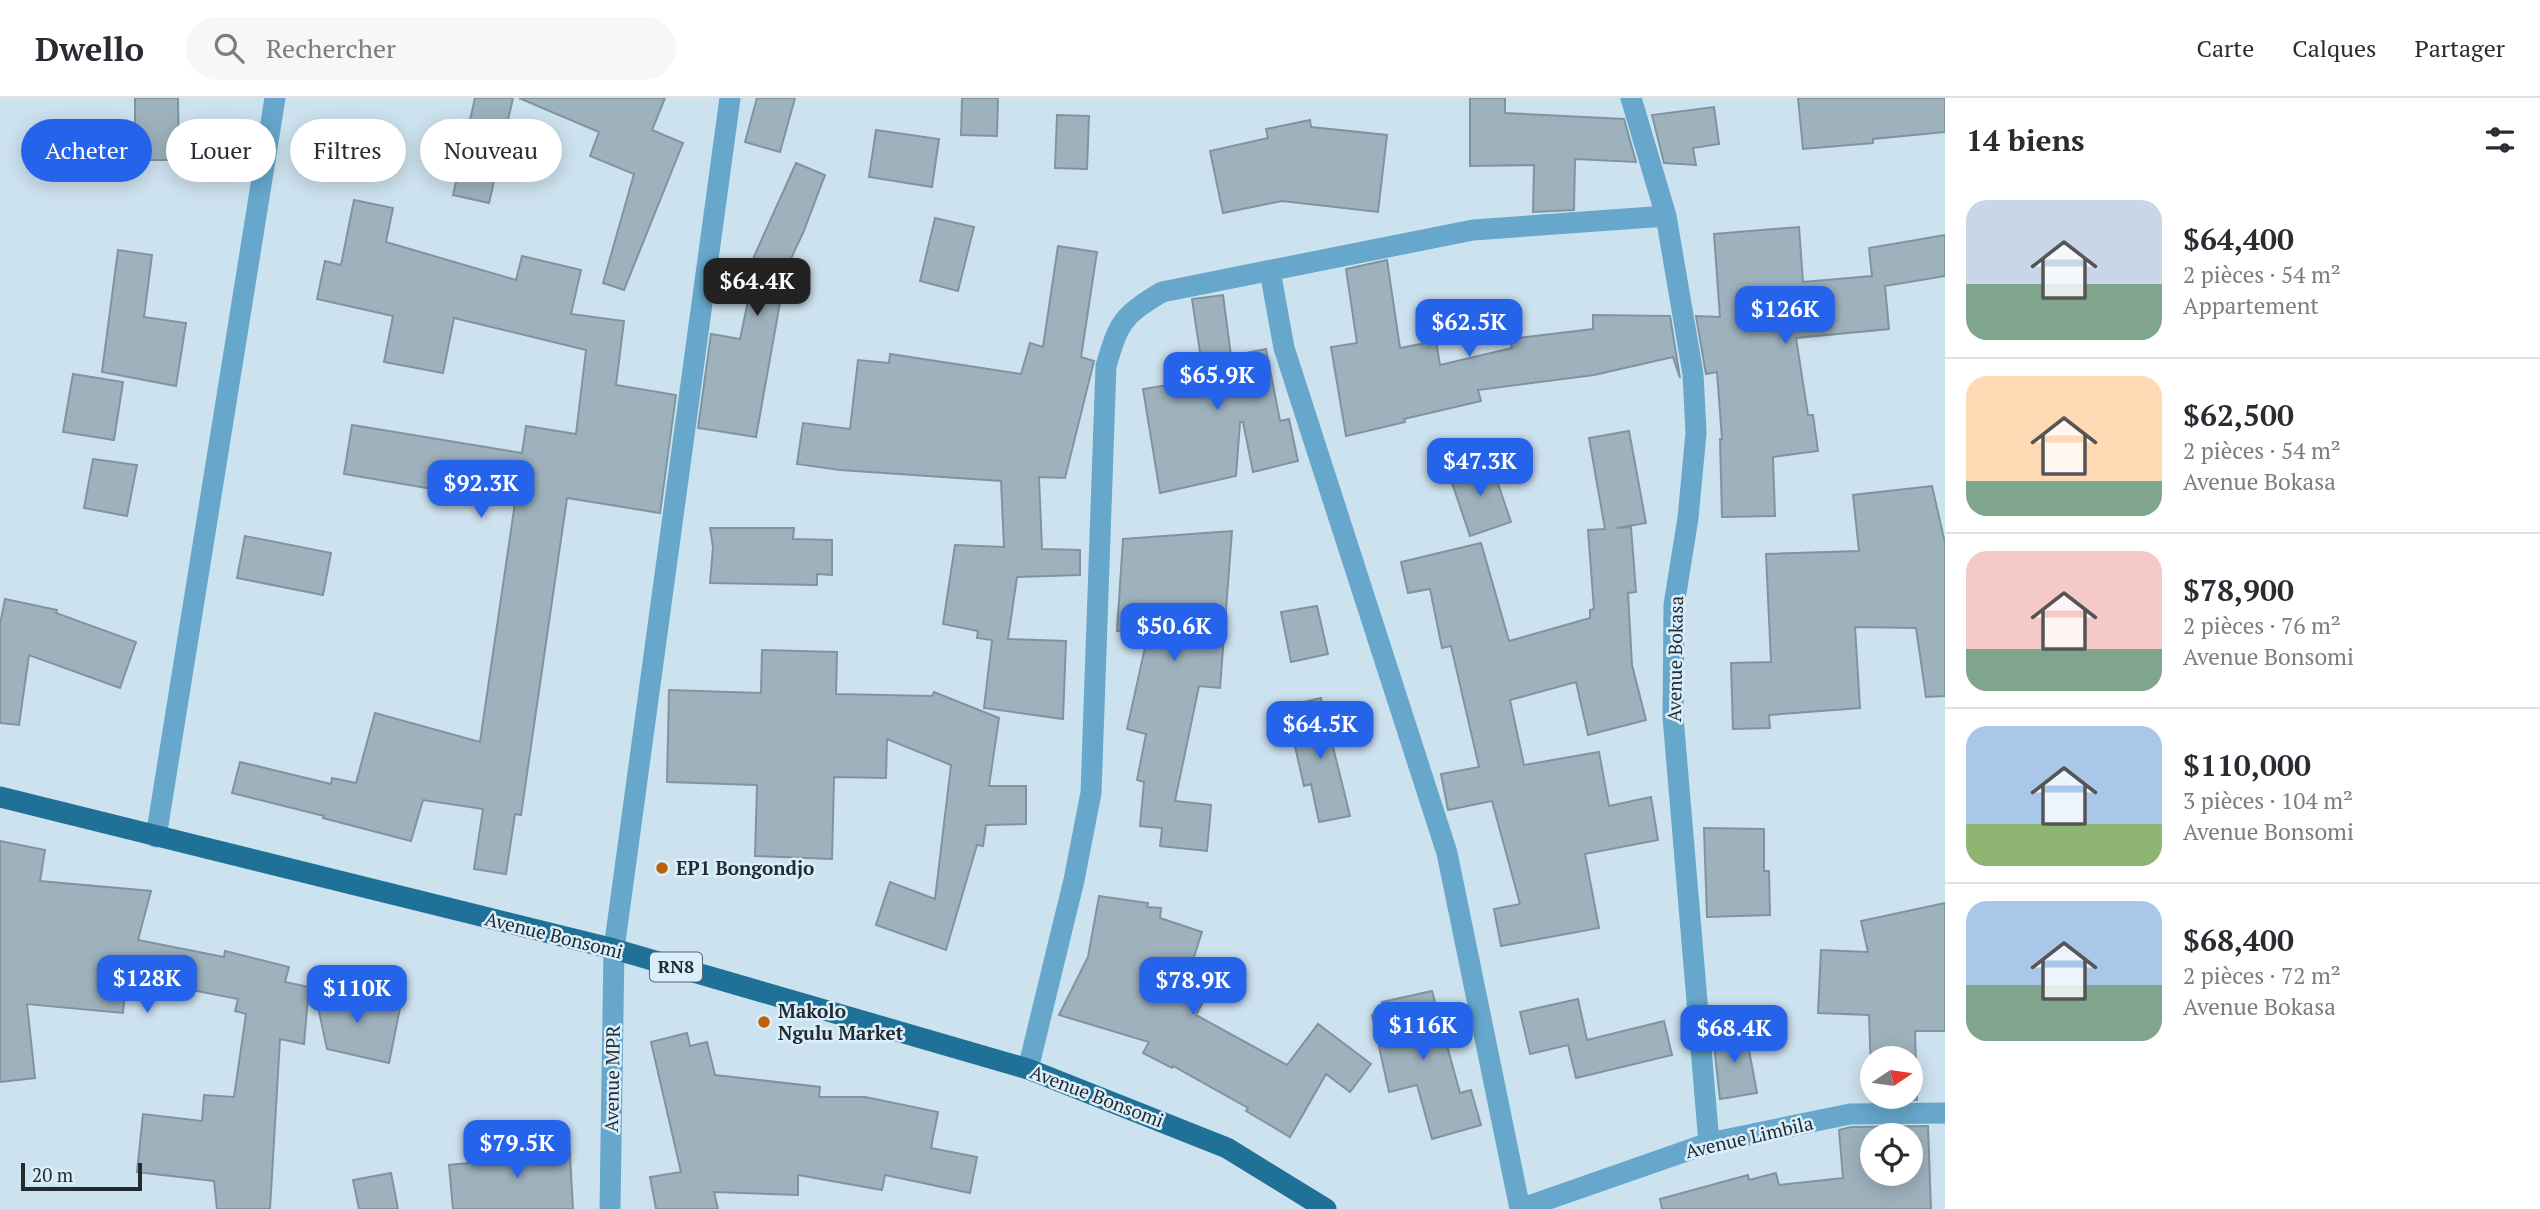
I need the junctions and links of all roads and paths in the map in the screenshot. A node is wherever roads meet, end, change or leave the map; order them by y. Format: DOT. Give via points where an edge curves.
graph roads {
  1 [pos="275,98"];
  2 [pos="730,98"];
  3 [pos="1631,98"];
  4 [pos="1666,216"];
  5 [pos="1270,271"];
  6 [pos="0,797"];
  7 [pos="156,837"];
  8 [pos="614,949"];
  9 [pos="1028,1069"];
  10 [pos="1945,1113"];
  11 [pos="1709,1143"];
  12 [pos="610,1209"];
  13 [pos="1326,1209"];
  14 [pos="1520,1209"];
  1 -- 7 [label="street"];
  2 -- 8 [label="street, Avenue MPR"];
  3 -- 4 [label="street, Avenue Bokasa"];
  4 -- 5 [label="street" via="1472,230"];
  4 -- 11 [label="street, Avenue Bokasa" via="1693,374 1696,433 1674,605 1673,717"];
  5 -- 9 [label="street" via="1163,292 1136,308 1117,329 1106,366 1091,793"];
  5 -- 14 [label="street" via="1284,348 1447,853"];
  6 -- 7 [label="main road, Avenue Bonsomi / RN8"];
  7 -- 8 [label="main road, Avenue Bonsomi / RN8"];
  8 -- 9 [label="main road, Avenue Bonsomi / RN8"];
  8 -- 12 [label="street, Avenue MPR"];
  9 -- 13 [label="main road, Avenue Bonsomi / RN8" via="1227,1148"];
  10 -- 11 [label="street, Avenue Limbila" via="1850,1114"];
  11 -- 14 [label="street, Avenue Limbila"];
}
